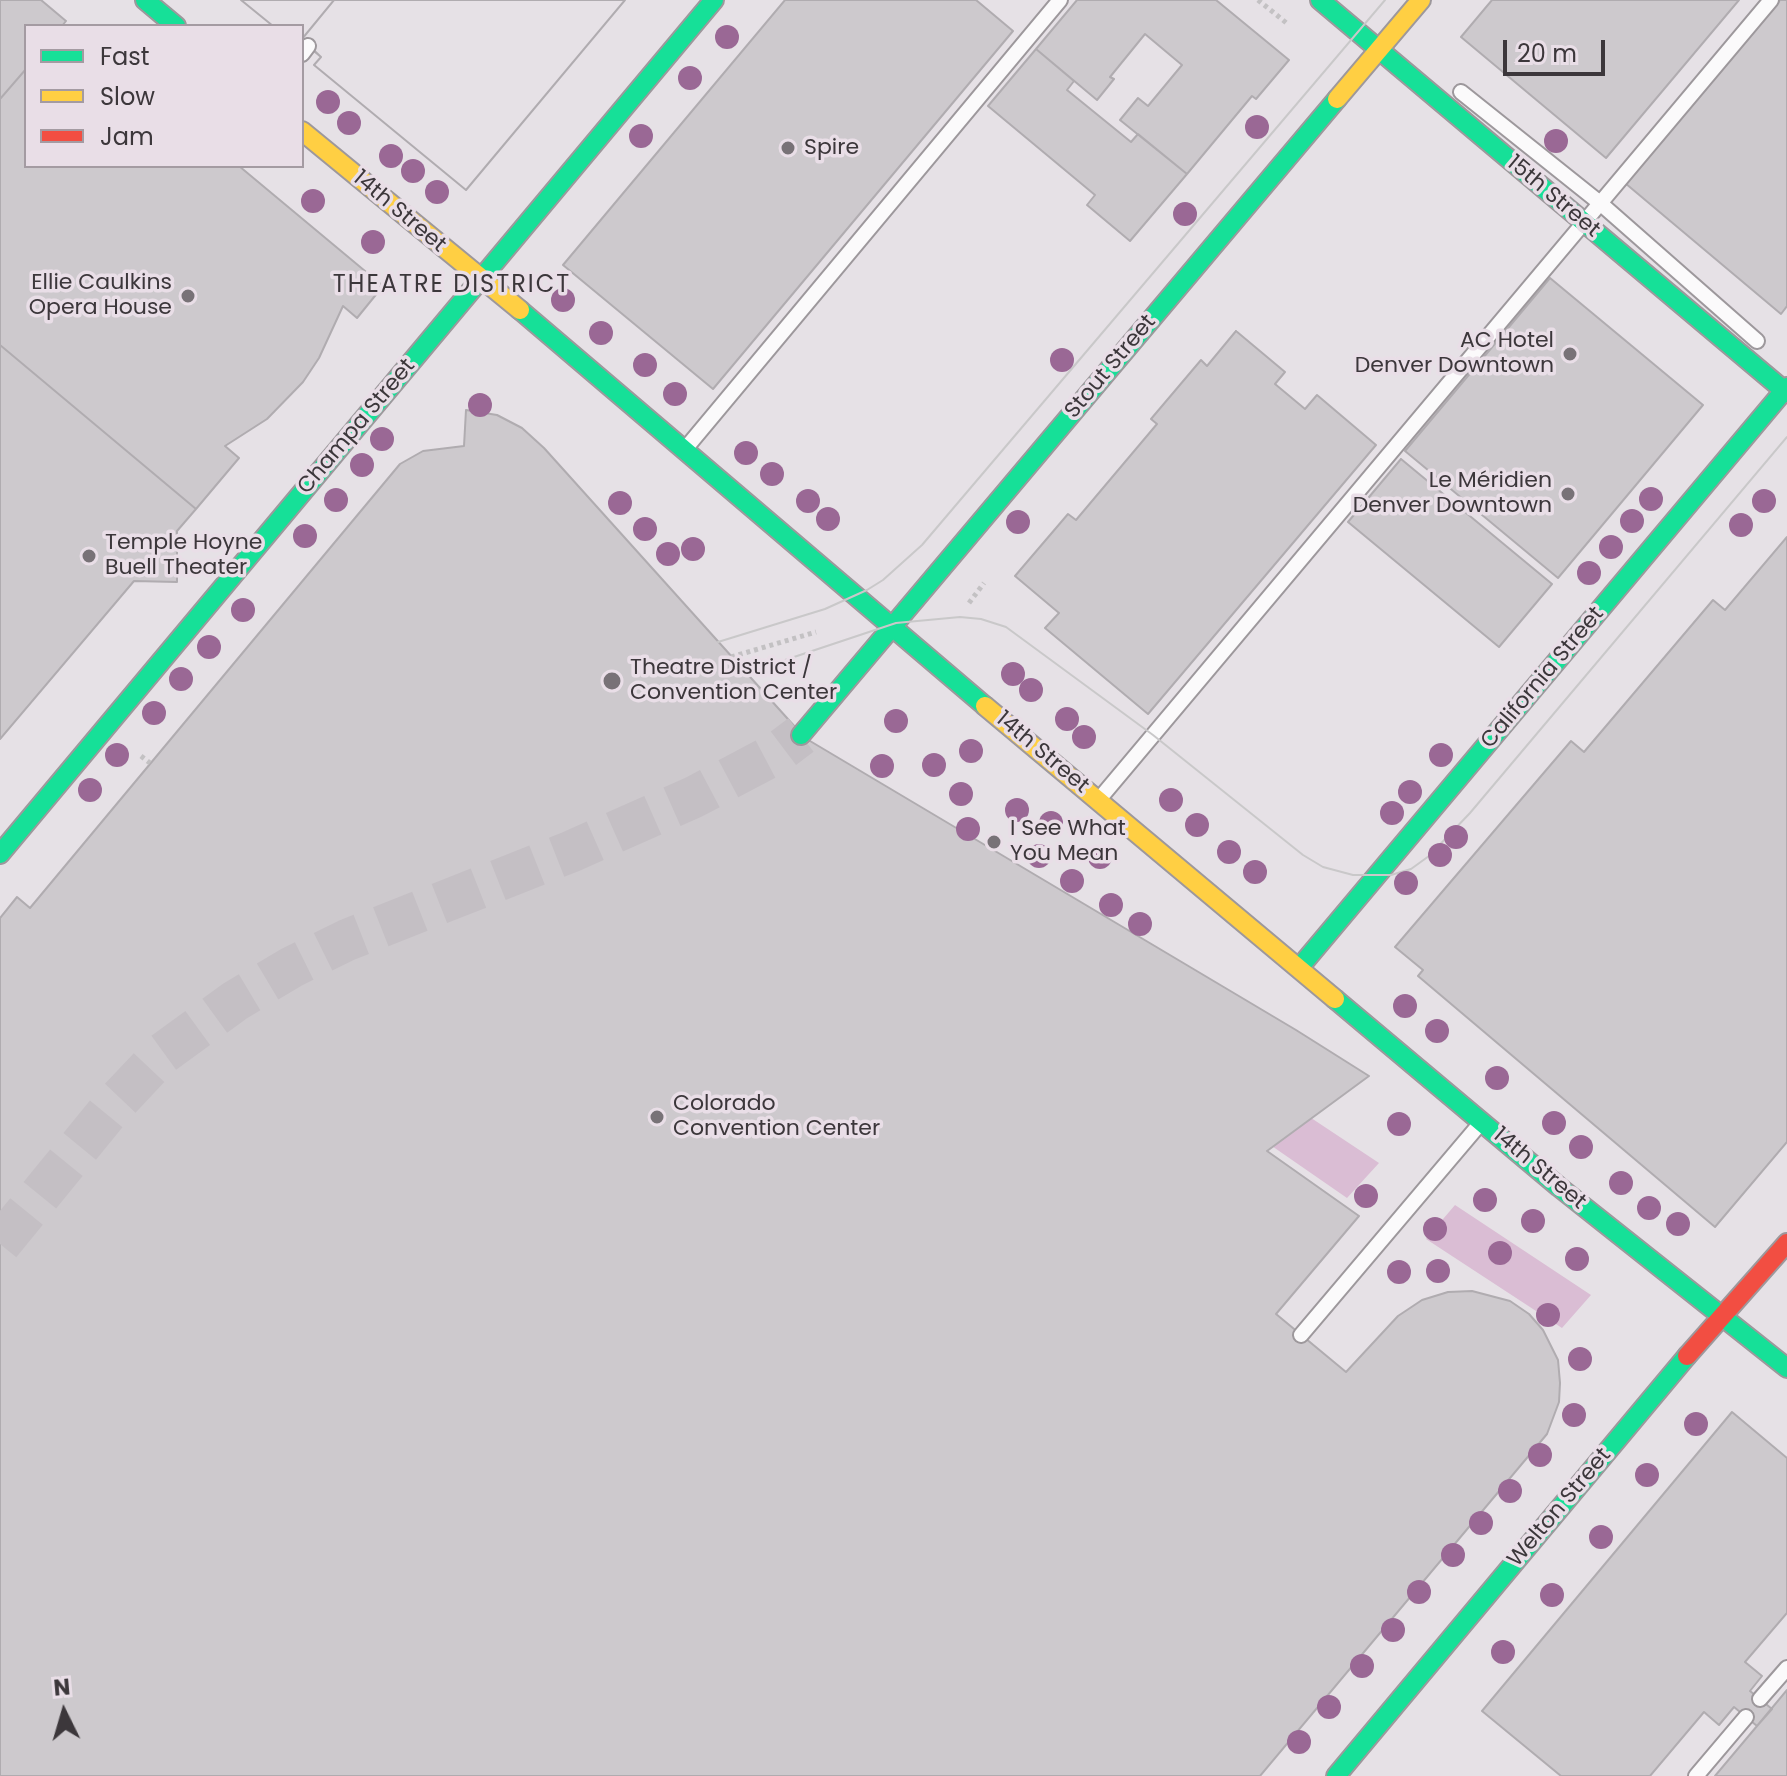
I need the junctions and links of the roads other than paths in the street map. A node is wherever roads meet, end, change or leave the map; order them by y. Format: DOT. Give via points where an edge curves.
graph roads {
  1 [pos="145,0"];
  2 [pos="714,0"];
  3 [pos="1060,0"];
  4 [pos="1320,0"];
  5 [pos="1421,0"];
  6 [pos="1771,0"];
  7 [pos="174,24"];
  8 [pos="1379,50"];
  9 [pos="1451,84"];
  10 [pos="304,133"];
  11 [pos="1600,203"];
  12 [pos="1584,223"];
  13 [pos="480,278"];
  14 [pos="1769,352"];
  15 [pos="1786,390"];
  16 [pos="683,451"];
  17 [pos="892,627"];
  18 [pos="801,735"];
  19 [pos="1098,800"];
  20 [pos="0,854"];
  21 [pos="1299,968"];
  22 [pos="1481,1121"];
  23 [pos="1787,1243"];
  24 [pos="1721,1316"];
  25 [pos="1301,1335"];
  26 [pos="1787,1368"];
  27 [pos="1787,1668"];
  28 [pos="1760,1699"];
  29 [pos="1746,1717"];
  30 [pos="1336,1776"];
  31 [pos="1696,1776"];
  1 -- 7 [label="main road"];
  2 -- 13 [label="main road, Champa Street"];
  3 -- 16 [label="lane"];
  4 -- 8 [label="main road, 15th Street"];
  5 -- 8 [label="main road, Stout Street"];
  6 -- 11 [label="lane"];
  8 -- 12 [label="main road, 15th Street"];
  8 -- 17 [label="main road, Stout Street"];
  9 -- 11 [label="lane"];
  10 -- 13 [label="main road, 14th Street"];
  11 -- 12 [label="lane"];
  11 -- 14 [label="lane"];
  12 -- 15 [label="main road, 15th Street"];
  12 -- 19 [label="lane"];
  13 -- 16 [label="main road, 14th Street"];
  13 -- 20 [label="main road, Champa Street"];
  15 -- 21 [label="main road, California Street"];
  16 -- 17 [label="main road, 14th Street"];
  17 -- 18 [label="main road, Stout Street"];
  17 -- 19 [label="main road, 14th Street"];
  19 -- 21 [label="main road, 14th Street"];
  21 -- 22 [label="main road, 14th Street"];
  22 -- 24 [label="main road, 14th Street"];
  22 -- 25 [label="lane"];
  23 -- 24 [label="main road, Welton Street"];
  24 -- 26 [label="main road, 14th Street"];
  24 -- 30 [label="main road, Welton Street"];
  27 -- 28 [label="lane"];
  29 -- 31 [label="lane"];
}
